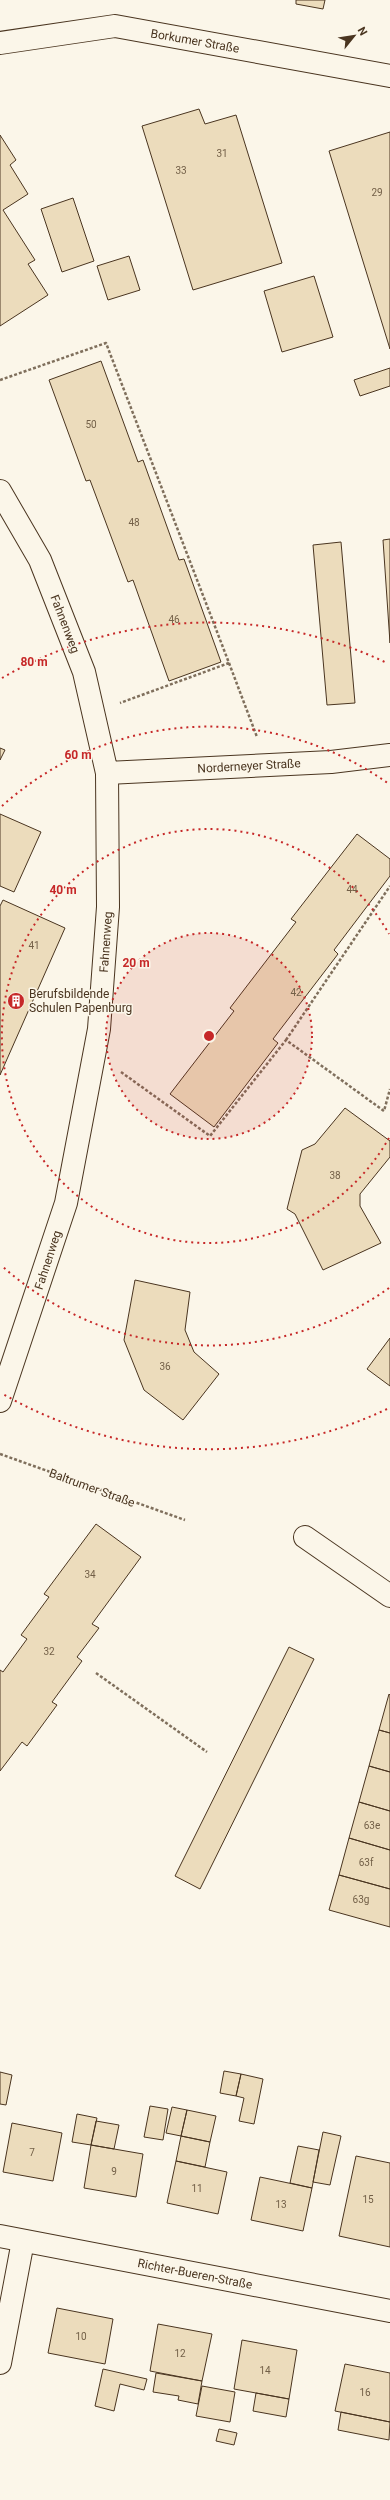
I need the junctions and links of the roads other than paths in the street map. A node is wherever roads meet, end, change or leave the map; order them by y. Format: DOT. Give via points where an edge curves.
graph roads {
  1 [pos="0,43"];
  2 [pos="390,76"];
  3 [pos="0,491"];
  4 [pos="390,755"];
  5 [pos="107,773"];
  6 [pos="0,1401"];
  7 [pos="305,1536"];
  8 [pos="390,1596"];
  9 [pos="0,2236"];
  10 [pos="23,2241"];
  11 [pos="390,2311"];
  12 [pos="0,2363"];
  1 -- 2 [label="street, Borkumer Straße" via="115,26"];
  3 -- 5 [label="street, Fahnenweg" via="40,560 84,672"];
  4 -- 5 [label="street, Norderneyer Straße" via="331,762"];
  5 -- 6 [label="street, Fahnenweg" via="108,907 99,1029 66,1203"];
  7 -- 8 [label="street"];
  9 -- 10 [label="street, Richter-Bueren-Straße"];
  10 -- 11 [label="street, Richter-Bueren-Straße"];
  10 -- 12 [label="street"];
}
